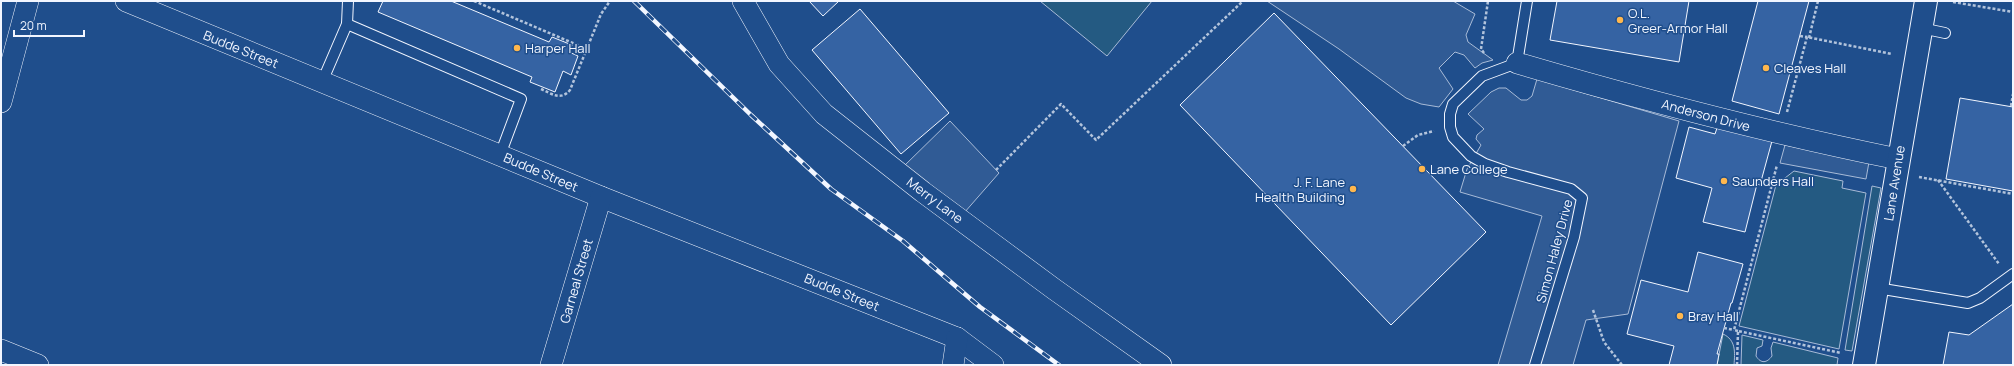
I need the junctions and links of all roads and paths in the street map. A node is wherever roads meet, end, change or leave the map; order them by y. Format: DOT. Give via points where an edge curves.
graph roads {
  1 [pos="28,1"];
  2 [pos="126,1"];
  3 [pos="348,1"];
  4 [pos="474,1"];
  5 [pos="610,1"];
  6 [pos="743,1"];
  7 [pos="1244,1"];
  8 [pos="1488,1"];
  9 [pos="1528,1"];
  10 [pos="1818,1"];
  11 [pos="1926,1"];
  12 [pos="1953,2"];
  13 [pos="2013,12"];
  14 [pos="347,24"];
  15 [pos="1921,28"];
  16 [pos="1945,33"];
  17 [pos="1800,36"];
  18 [pos="1808,38"];
  19 [pos="587,49"];
  20 [pos="1484,54"];
  21 [pos="1892,54"];
  22 [pos="1517,63"];
  23 [pos="322,82"];
  24 [pos="541,89"];
  25 [pos="2013,94"];
  26 [pos="1,102"];
  27 [pos="2010,106"];
  28 [pos="1785,119"];
  29 [pos="1450,128"];
  30 [pos="1403,146"];
  31 [pos="500,155"];
  32 [pos="1898,160"];
  33 [pos="1777,165"];
  34 [pos="996,170"];
  35 [pos="1919,177"];
  36 [pos="1938,180"];
  37 [pos="2013,194"];
  38 [pos="601,197"];
  39 [pos="2000,267"];
  40 [pos="2013,274"];
  41 [pos="1877,288"];
  42 [pos="1593,310"];
  43 [pos="1724,328"];
  44 [pos="1734,330"];
  45 [pos="1738,331"];
  46 [pos="958,338"];
  47 [pos="1,350"];
  48 [pos="1841,353"];
  49 [pos="38,365"];
  50 [pos="551,365"];
  51 [pos="953,365"];
  52 [pos="994,365"];
  53 [pos="1161,365"];
  54 [pos="1535,365"];
  55 [pos="1622,365"];
  56 [pos="1737,365"];
  57 [pos="1864,365"];
  1 -- 26 [label="street"];
  2 -- 23 [label="street, Budde Street"];
  3 -- 14 [label="lane"];
  4 -- 19 [label="path"];
  5 -- 19 [label="path" via="601,14"];
  6 -- 53 [label="street, Merry Lane" via="779,64 824,114 923,192"];
  7 -- 34 [label="path" via="1096,140 1061,104"];
  8 -- 20 [label="path" via="1481,49"];
  9 -- 22 [label="lane"];
  10 -- 18 [label="path"];
  11 -- 15 [label="street, Lane Avenue"];
  12 -- 13 [label="path"];
  14 -- 23 [label="lane"];
  14 -- 31 [label="lane" via="521,99"];
  15 -- 16 [label="lane"];
  15 -- 32 [label="street, Lane Avenue"];
  17 -- 18 [label="path"];
  18 -- 21 [label="path"];
  18 -- 28 [label="path"];
  19 -- 24 [label="path" via="566,96 558,97"];
  22 -- 29 [label="lane" via="1482,76 1453,104"];
  22 -- 32 [label="street, Anderson Drive" via="1619,93 1767,131"];
  23 -- 31 [label="street, Budde Street"];
  25 -- 27 [label="path"];
  29 -- 30 [label="path" via="1418,135"];
  29 -- 54 [label="lane, Simon Haley Drive" via="1454,137 1471,156 1485,164 1571,189 1582,198 1574,236"];
  31 -- 38 [label="street, Budde Street"];
  32 -- 41 [label="street, Lane Avenue"];
  33 -- 44 [label="path"];
  35 -- 36 [label="path"];
  36 -- 37 [label="path"];
  36 -- 39 [label="path"];
  38 -- 46 [label="street, Budde Street"];
  38 -- 50 [label="street, Garneal Street"];
  40 -- 41 [label="lane" via="1980,298 1968,303"];
  41 -- 57 [label="street, Lane Avenue"];
  42 -- 55 [label="path" via="1604,342"];
  43 -- 44 [label="path"];
  44 -- 45 [label="path"];
  45 -- 48 [label="path"];
  45 -- 56 [label="path"];
  46 -- 51 [label="street"];
  46 -- 52 [label="street, Budde Street"];
  47 -- 49 [label="street"];
}
